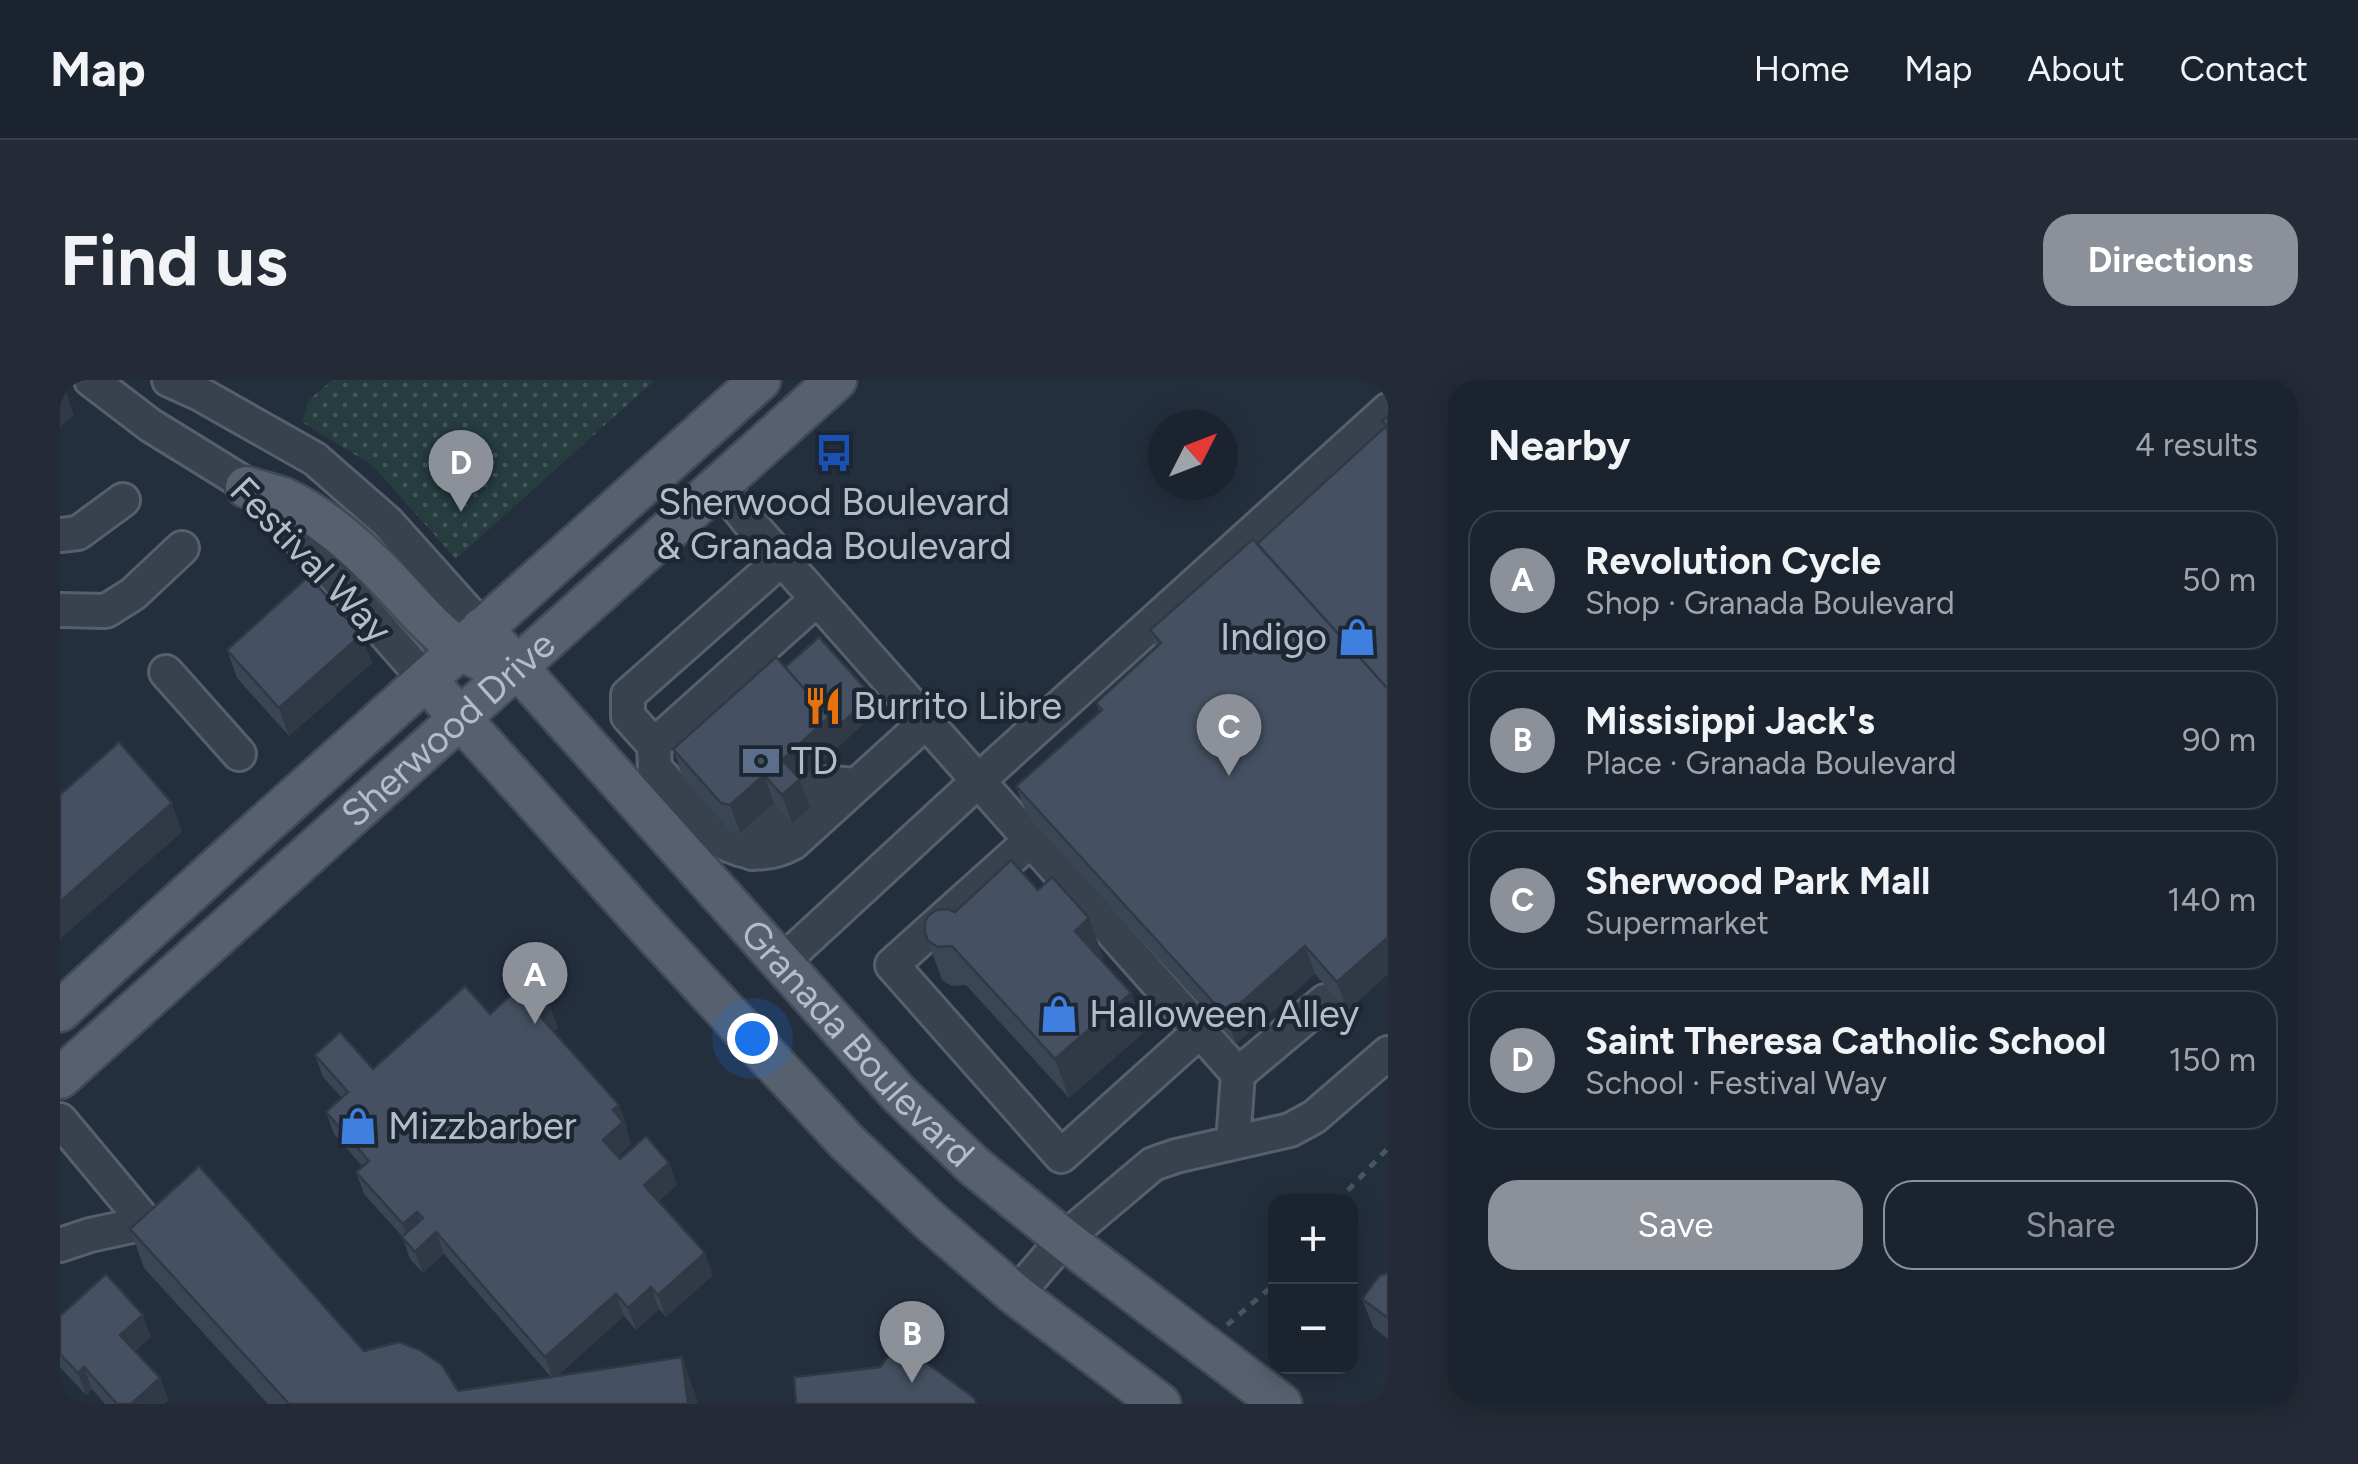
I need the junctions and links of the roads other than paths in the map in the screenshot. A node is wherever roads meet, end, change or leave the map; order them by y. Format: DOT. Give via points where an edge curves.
graph roads {
  1 [pos="91,380"];
  2 [pos="169,380"];
  3 [pos="760,380"];
  4 [pos="836,380"];
  5 [pos="1388,410"];
  6 [pos="720,485"];
  7 [pos="246,487"];
  8 [pos="123,500"];
  9 [pos="60,535"];
  10 [pos="182,548"];
  11 [pos="782,558"];
  12 [pos="818,599"];
  13 [pos="60,610"];
  14 [pos="470,639"];
  15 [pos="516,668"];
  16 [pos="166,672"];
  17 [pos="426,680"];
  18 [pos="459,719"];
  19 [pos="926,722"];
  20 [pos="654,745"];
  21 [pos="239,754"];
  22 [pos="978,781"];
  23 [pos="856,786"];
  24 [pos="1031,840"];
  25 [pos="752,852"];
  26 [pos="781,963"];
  27 [pos="1324,1001"];
  28 [pos="60,1011"];
  29 [pos="1200,1031"];
  30 [pos="1388,1053"];
  31 [pos="1238,1074"];
  32 [pos="60,1078"];
  33 [pos="60,1120"];
  34 [pos="1233,1144"];
  35 [pos="1064,1239"];
  36 [pos="60,1245"];
  37 [pos="1016,1296"];
  38 [pos="1160,1404"];
  39 [pos="1281,1404"];
  1 -- 7 [label="street, Festival Way"];
  2 -- 14 [label="street, Festival Way" via="314,459 387,522"];
  3 -- 14 [label="main road, Sherwood Drive"];
  4 -- 6 [label="main road, Sherwood Drive"];
  5 -- 22 [label="street"];
  6 -- 11 [label="street"];
  6 -- 15 [label="main road, Sherwood Drive"];
  7 -- 14 [label="main road, Granada Boulevard" via="285,499 323,522 426,620"];
  7 -- 17 [label="street, Festival Way"];
  8 -- 9 [label="street" via="78,533"];
  10 -- 13 [label="street" via="106,611"];
  11 -- 12 [label="street"];
  11 -- 20 [label="street" via="628,695 628,716"];
  12 -- 19 [label="street"];
  12 -- 20 [label="street"];
  14 -- 15 [label="main road, Granada Boulevard"];
  14 -- 17 [label="main road, Sherwood Drive"];
  15 -- 18 [label="main road, Sherwood Drive"];
  15 -- 26 [label="main road, Granada Boulevard"];
  16 -- 21 [label="street"];
  17 -- 18 [label="main road, Granada Boulevard"];
  17 -- 28 [label="main road, Sherwood Drive"];
  18 -- 32 [label="main road, Sherwood Drive"];
  18 -- 37 [label="main road, Granada Boulevard" via="846,1142"];
  19 -- 22 [label="street"];
  19 -- 23 [label="street"];
  20 -- 25 [label="street" via="655,768 721,841"];
  22 -- 24 [label="street"];
  22 -- 26 [label="street"];
  23 -- 25 [label="street" via="792,843"];
  23 -- 25 [label="street" via="811,786 759,831"];
  24 -- 29 [label="street"];
  24 -- 29 [label="street" via="892,964 904,979 1061,1156"];
  26 -- 35 [label="main road, Granada Boulevard" via="899,1094"];
  27 -- 31 [label="street"];
  29 -- 31 [label="street"];
  30 -- 34 [label="street" via="1314,1118"];
  31 -- 34 [label="street"];
  33 -- 36 [label="street" via="146,1223"];
  34 -- 35 [label="street" via="1153,1164"];
  35 -- 37 [label="street"];
  35 -- 39 [label="main road, Granada Boulevard"];
  37 -- 38 [label="main road, Granada Boulevard"];
}
